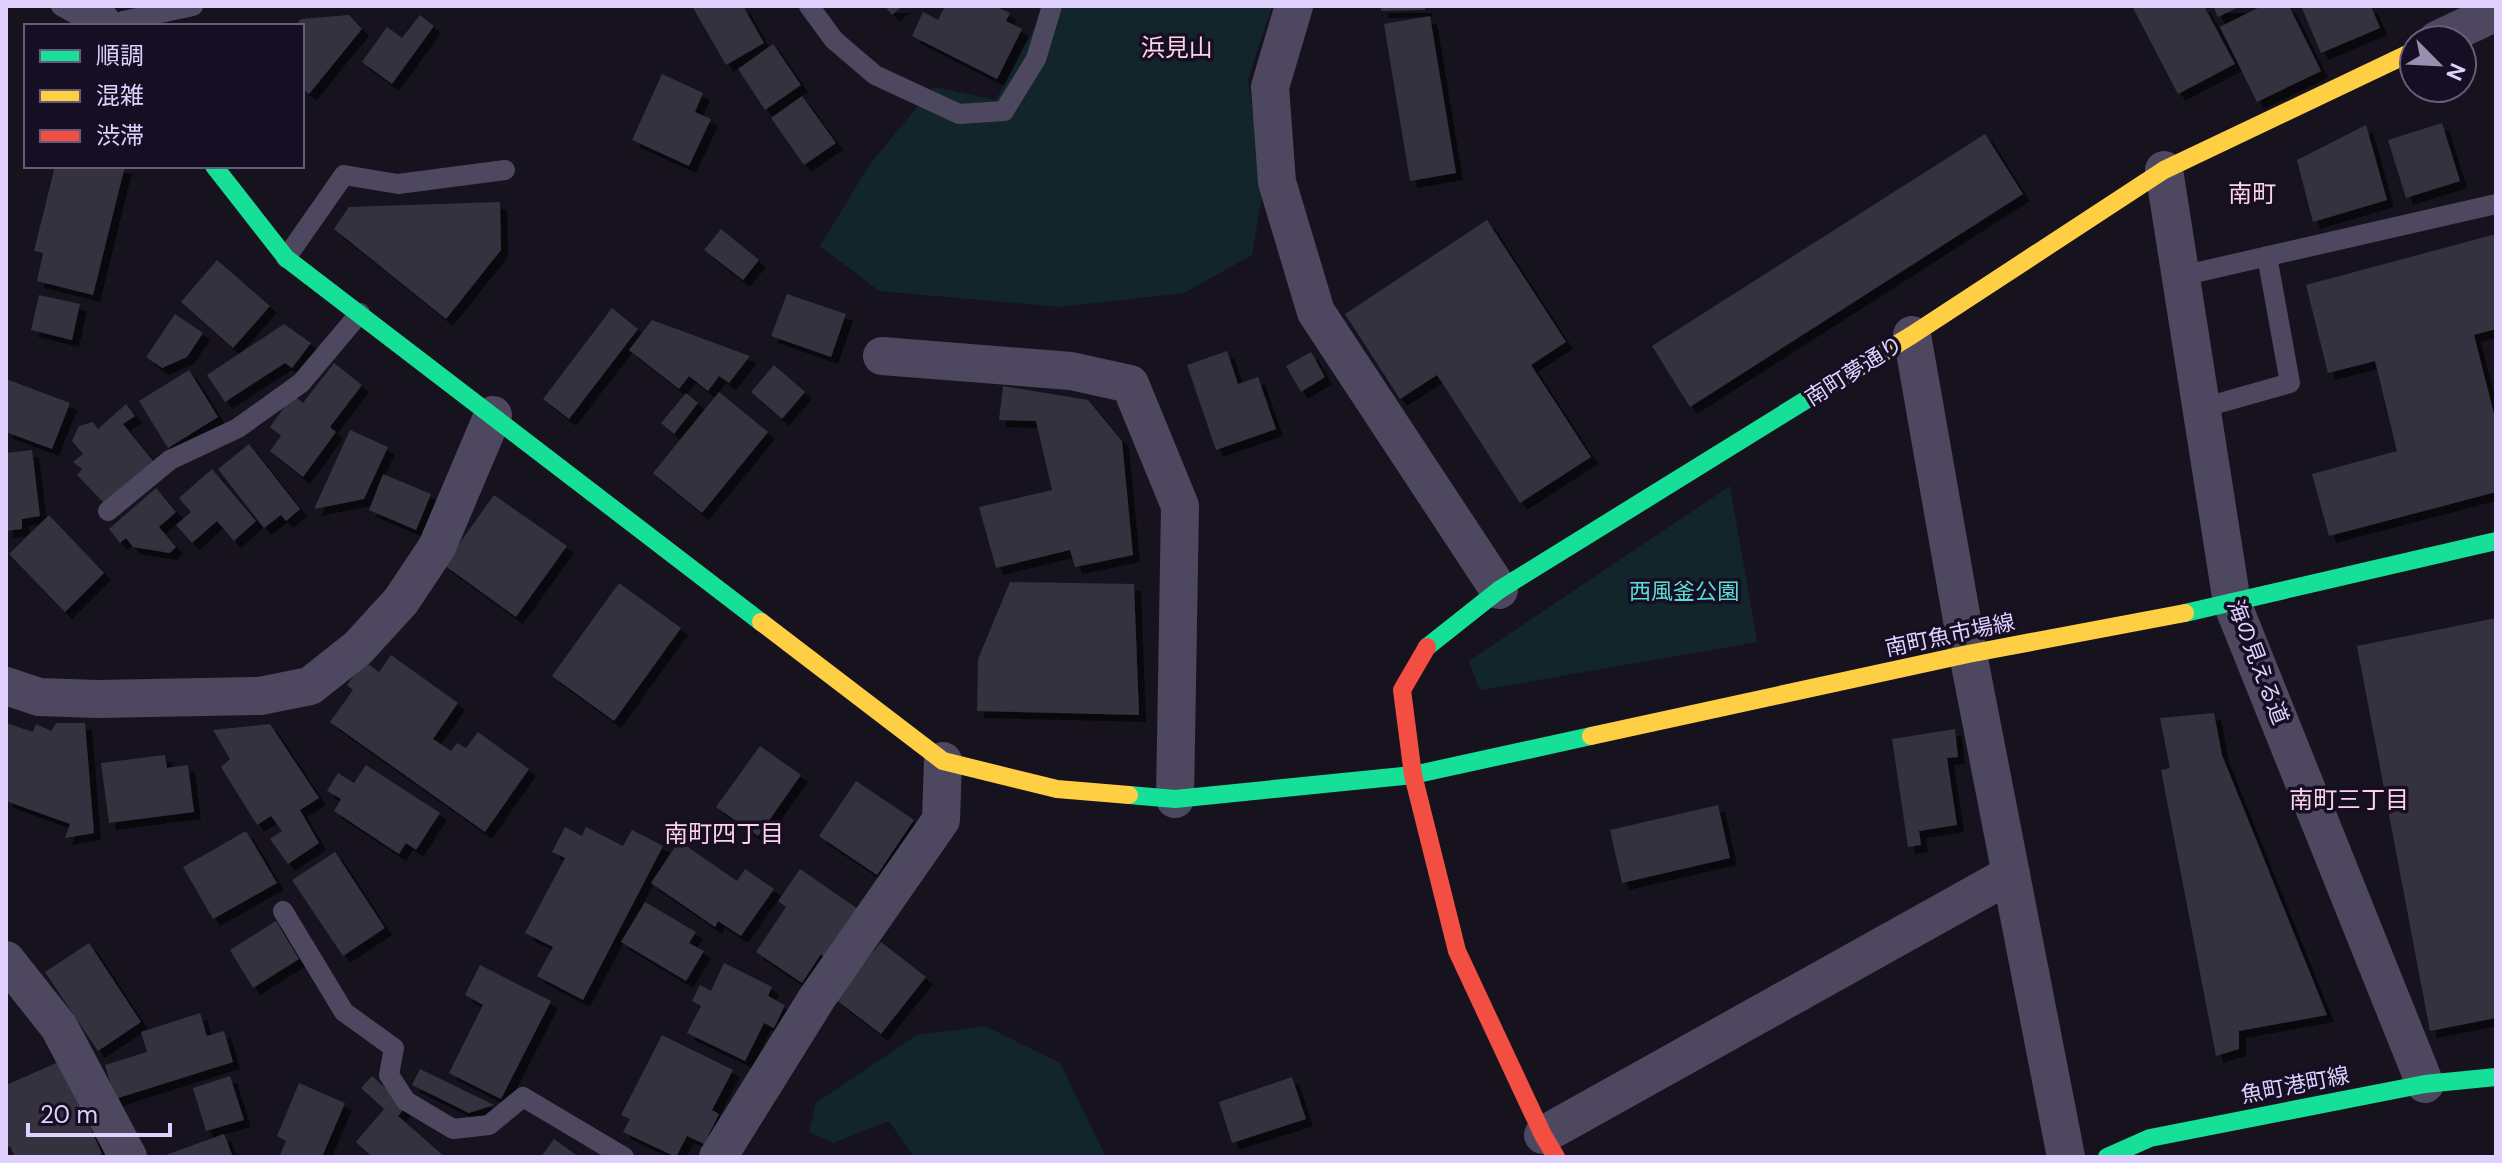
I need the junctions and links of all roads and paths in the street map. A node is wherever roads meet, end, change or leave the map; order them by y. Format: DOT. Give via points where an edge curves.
graph roads {
  1 [pos="61,6"];
  2 [pos="90,6"];
  3 [pos="193,6"];
  4 [pos="809,6"];
  5 [pos="1052,6"];
  6 [pos="1294,6"];
  7 [pos="2496,12"];
  8 [pos="93,24"];
  9 [pos="103,24"];
  10 [pos="119,24"];
  11 [pos="2471,24"];
  12 [pos="2398,59"];
  13 [pos="216,168"];
  14 [pos="505,170"];
  15 [pos="2164,170"];
  16 [pos="2496,204"];
  17 [pos="2267,256"];
  18 [pos="286,258"];
  19 [pos="2181,276"];
  20 [pos="360,313"];
  21 [pos="1912,335"];
  22 [pos="882,356"];
  23 [pos="2202,408"];
  24 [pos="493,415"];
  25 [pos="108,511"];
  26 [pos="2496,541"];
  27 [pos="1499,590"];
  28 [pos="2232,603"];
  29 [pos="1968,654"];
  30 [pos="6,686"];
  31 [pos="943,761"];
  32 [pos="1413,775"];
  33 [pos="1175,799"];
  34 [pos="2011,874"];
  35 [pos="283,911"];
  36 [pos="11,976"];
  37 [pos="2496,1077"];
  38 [pos="2425,1084"];
  39 [pos="1549,1146"];
  40 [pos="128,1157"];
  41 [pos="624,1157"];
  42 [pos="718,1157"];
  43 [pos="2066,1157"];
  44 [pos="2107,1157"];
  1 -- 8 [label="lane"];
  2 -- 9 [label="street"];
  3 -- 10 [label="lane"];
  4 -- 5 [label="lane" via="834,40 875,75 959,114 1004,111 1036,59"];
  6 -- 27 [label="street" via="1270,87 1277,182 1316,312"];
  7 -- 11 [label="street"];
  12 -- 15 [label="street, 南町夢通り"];
  13 -- 18 [label="street"];
  14 -- 18 [label="lane" via="398,184 344,175"];
  15 -- 19 [label="street, 海の見える道"];
  15 -- 21 [label="street, 南町夢通り"];
  16 -- 17 [label="lane"];
  17 -- 19 [label="lane"];
  17 -- 23 [label="lane" via="2290,383"];
  18 -- 20 [label="street"];
  19 -- 23 [label="street, 海の見える道"];
  20 -- 24 [label="street"];
  20 -- 25 [label="lane" via="301,383 238,428 170,460"];
  21 -- 27 [label="street, 南町夢通り"];
  21 -- 29 [label="street"];
  22 -- 33 [label="street" via="1071,371 1130,384 1180,506"];
  23 -- 28 [label="street, 海の見える道"];
  24 -- 30 [label="street" via="437,547 401,601 358,648 310,686 260,696 97,699 39,697"];
  24 -- 31 [label="street"];
  26 -- 28 [label="street, 南町魚市場線"];
  27 -- 32 [label="street, 南町夢通り" via="1429,643 1402,690"];
  28 -- 29 [label="street, 南町魚市場線"];
  28 -- 38 [label="street, 海の見える道"];
  29 -- 32 [label="street, 南町魚市場線"];
  29 -- 34 [label="street"];
  31 -- 33 [label="street, 南町魚市場線" via="1057,789"];
  31 -- 42 [label="street" via="941,820 817,998"];
  32 -- 33 [label="street, 南町魚市場線"];
  32 -- 39 [label="street, 南町夢通り" via="1457,951"];
  34 -- 39 [label="street"];
  34 -- 43 [label="street"];
  35 -- 41 [label="lane" via="344,1012 394,1048 389,1075 406,1101 453,1129 489,1125 523,1097"];
  36 -- 40 [label="street" via="59,1027"];
  37 -- 38 [label="street, 魚町港町線"];
  38 -- 44 [label="street, 魚町港町線" via="2150,1138"];
}
